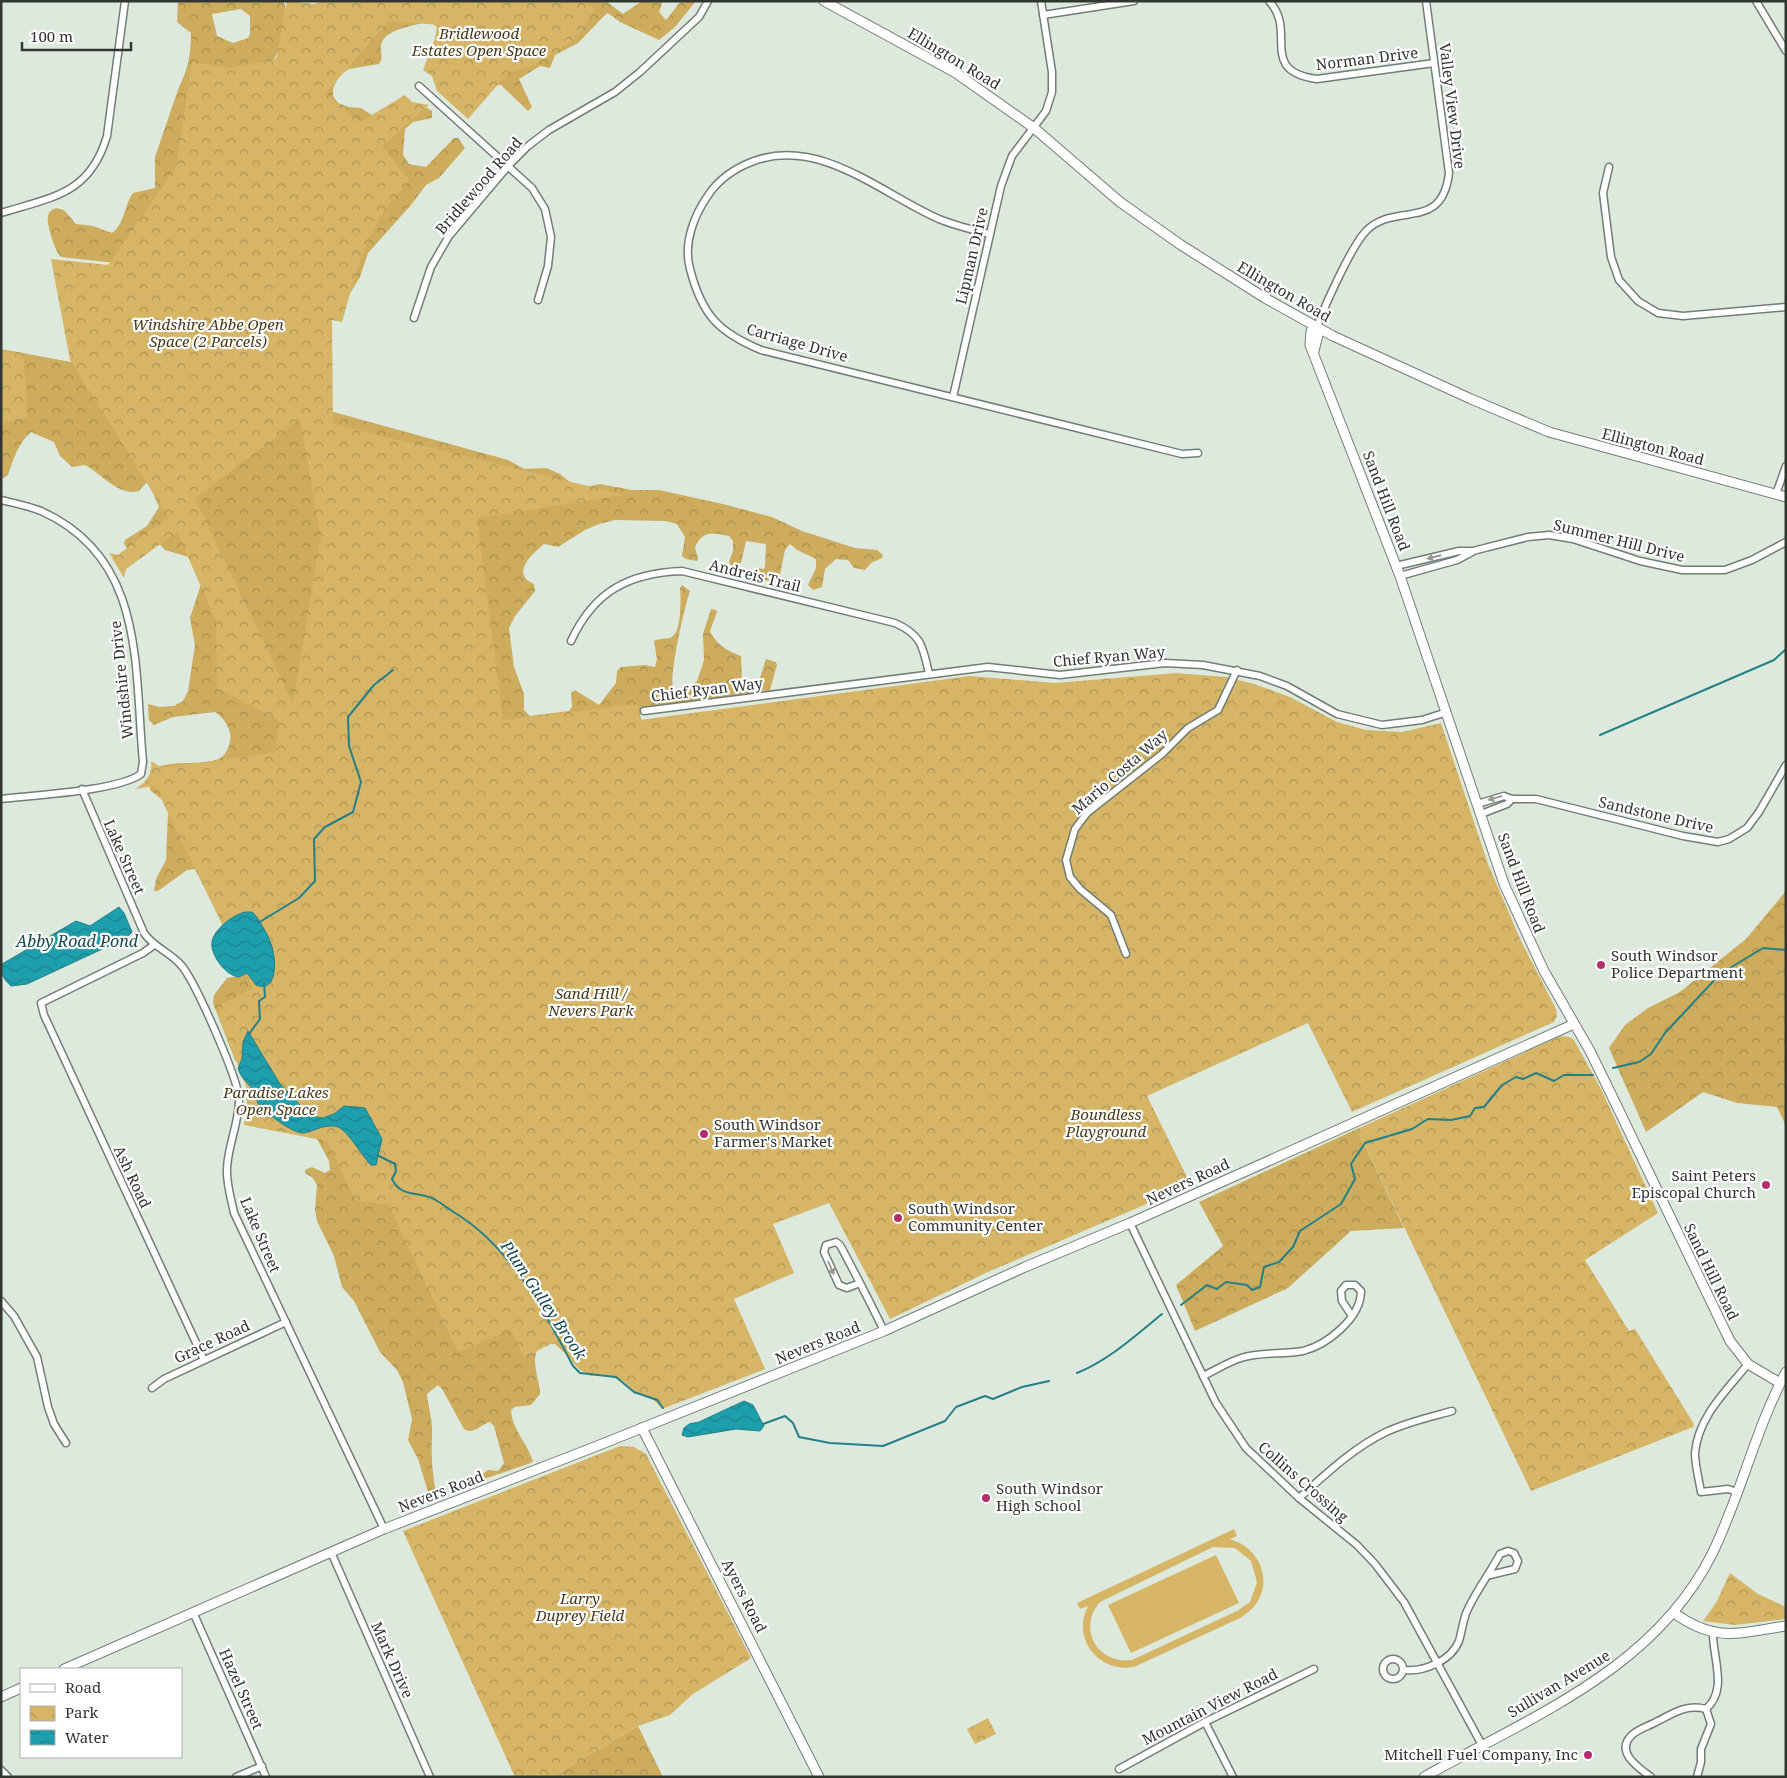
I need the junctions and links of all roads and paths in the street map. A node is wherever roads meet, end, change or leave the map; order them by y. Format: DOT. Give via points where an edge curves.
graph roads {
  1 [pos="125,1"];
  2 [pos="708,1"];
  3 [pos="824,1"];
  4 [pos="1041,1"];
  5 [pos="1134,1"];
  6 [pos="1269,1"];
  7 [pos="1426,1"];
  8 [pos="1756,1"];
  9 [pos="1043,15"];
  10 [pos="1786,51"];
  11 [pos="1434,63"];
  12 [pos="419,86"];
  13 [pos="1034,128"];
  14 [pos="509,166"];
  15 [pos="1609,167"];
  16 [pos="1,213"];
  17 [pos="990,234"];
  18 [pos="538,300"];
  19 [pos="1786,307"];
  20 [pos="414,318"];
  21 [pos="1316,327"];
  22 [pos="952,397"];
  23 [pos="1198,453"];
  24 [pos="1786,466"];
  25 [pos="1776,494"];
  26 [pos="1786,497"];
  27 [pos="1,500"];
  28 [pos="1786,542"];
  29 [pos="1473,551"];
  30 [pos="1396,566"];
  31 [pos="1400,576"];
  32 [pos="571,641"];
  33 [pos="1237,670"];
  34 [pos="929,674"];
  35 [pos="644,711"];
  36 [pos="1447,712"];
  37 [pos="1786,764"];
  38 [pos="82,789"];
  39 [pos="1,799"];
  40 [pos="1512,799"];
  41 [pos="1478,804"];
  42 [pos="1481,814"];
  43 [pos="154,945"];
  44 [pos="1126,954"];
  45 [pos="1574,1024"];
  46 [pos="1130,1223"];
  47 [pos="860,1283"];
  48 [pos="1,1301"];
  49 [pos="1352,1316"];
  50 [pos="286,1322"];
  51 [pos="884,1331"];
  52 [pos="204,1360"];
  53 [pos="1748,1364"];
  54 [pos="1786,1372"];
  55 [pos="1203,1376"];
  56 [pos="1780,1383"];
  57 [pos="152,1388"];
  58 [pos="1452,1411"];
  59 [pos="642,1428"];
  60 [pos="66,1443"];
  61 [pos="1737,1492"];
  62 [pos="1299,1498"];
  63 [pos="384,1529"];
  64 [pos="331,1552"];
  65 [pos="1490,1575"];
  66 [pos="193,1612"];
  67 [pos="1674,1613"];
  68 [pos="1786,1626"];
  69 [pos="1713,1634"];
  70 [pos="1436,1663"];
  71 [pos="66,1668"];
  72 [pos="1314,1669"];
  73 [pos="1404,1670"];
  74 [pos="20,1688"];
  75 [pos="1,1697"];
  76 [pos="1706,1709"];
  77 [pos="1205,1722"];
  78 [pos="1482,1745"];
  79 [pos="262,1766"];
  80 [pos="1119,1769"];
  81 [pos="1,1770"];
  82 [pos="8,1777"];
  83 [pos="236,1777"];
  84 [pos="266,1777"];
  85 [pos="430,1777"];
  86 [pos="819,1777"];
  87 [pos="1233,1777"];
  88 [pos="1424,1777"];
  89 [pos="1651,1777"];
  90 [pos="1697,1777"];
  1 -- 16 [label="street" via="107,136 101,156 72,189"];
  2 -- 14 [label="street, Bridlewood Road" via="699,17 640,72 615,92 548,130"];
  3 -- 13 [label="street, Ellington Road" via="956,73"];
  4 -- 9 [label="street, Lipman Drive"];
  5 -- 9 [label="street"];
  6 -- 11 [label="street, Norman Drive" via="1279,20 1287,68 1302,77 1318,79"];
  7 -- 11 [label="street, Valley View Drive"];
  8 -- 10 [label="street"];
  9 -- 13 [label="street, Lipman Drive" via="1052,92 1046,111"];
  11 -- 21 [label="street, Valley View Drive" via="1449,174 1447,191 1438,204 1426,212 1382,221 1365,233"];
  12 -- 14 [label="street"];
  13 -- 17 [label="street, Lipman Drive" via="1012,156"];
  13 -- 21 [label="street, Ellington Road" via="1120,202 1236,281"];
  14 -- 18 [label="street" via="532,188 545,210 551,237 548,266"];
  14 -- 20 [label="street, Bridlewood Road" via="449,236 431,267"];
  15 -- 19 [label="street" via="1603,193 1611,257 1620,280 1638,302 1658,313 1683,316"];
  17 -- 22 [label="street, Lipman Drive"];
  17 -- 22 [label="street, Carriage Drive" via="939,219 837,166 804,155 769,156 738,167 716,183 690,231 688,260 696,293 712,320 736,339 762,350"];
  21 -- 25 [label="street, Ellington Road" via="1549,432"];
  21 -- 30 [label="street, Sand Hill Road" via="1318,335 1314,351"];
  22 -- 23 [label="street, Carriage Drive" via="1182,454"];
  24 -- 25 [label="street"];
  25 -- 26 [label="street, Ellington Road"];
  27 -- 38 [label="street, Windshire Drive" via="40,511 76,532 108,568 127,610 143,762 141,774 132,780"];
  28 -- 29 [label="street, Summer Hill Drive" via="1742,565 1725,570 1676,569 1574,539 1549,535"];
  29 -- 30 [label="street, Summer Hill Drive, one-way" via="1459,551"];
  29 -- 31 [label="street, Summer Hill Drive" via="1457,560"];
  30 -- 31 [label="street, Sand Hill Road"];
  31 -- 36 [label="street, Sand Hill Road"];
  32 -- 34 [label="street, Andreis Trail" via="580,620 608,592 631,579 658,572 682,571 895,623 912,630 922,645"];
  33 -- 34 [label="street, Chief Ryan Way" via="1164,664 1060,675 988,667"];
  33 -- 36 [label="street, Chief Ryan Way" via="1287,686 1337,714 1382,725 1422,720"];
  33 -- 44 [label="street, Mario Costa Way" via="1218,710 1188,728 1162,754 1087,812 1075,830 1066,860 1070,877 1111,915"];
  34 -- 35 [label="street, Chief Ryan Way"];
  36 -- 41 [label="street, Sand Hill Road"];
  37 -- 40 [label="street, Sandstone Drive" via="1747,828 1718,842 1536,799"];
  38 -- 39 [label="street"];
  38 -- 43 [label="street, Lake Street" via="144,933"];
  40 -- 41 [label="street, Sandstone Drive, one-way" via="1504,796"];
  40 -- 42 [label="street, Sandstone Drive"];
  41 -- 42 [label="street, Sand Hill Road"];
  42 -- 45 [label="street, Sand Hill Road" via="1504,884 1524,931"];
  43 -- 50 [label="street, Lake Street" via="172,955 187,973 238,1087 238,1112 227,1167 228,1189 234,1213"];
  43 -- 52 [label="street, Ash Road" via="40,1004"];
  45 -- 46 [label="street, Nevers Road"];
  45 -- 53 [label="street, Sand Hill Road" via="1612,1096 1716,1315 1734,1350"];
  46 -- 51 [label="street, Nevers Road"];
  46 -- 55 [label="street, Collins Crossing"];
  47 -- 47 [label="street, one-way" via="839,1243 826,1245 824,1252 839,1285 847,1288"];
  47 -- 51 [label="street"];
  48 -- 60 [label="street" via="14,1316 37,1357 48,1407"];
  49 -- 49 [label="street" via="1361,1299 1361,1291 1355,1285 1346,1285 1341,1291 1342,1301"];
  49 -- 55 [label="street" via="1324,1342 1303,1351 1242,1358"];
  50 -- 52 [label="street, Grace Road"];
  50 -- 63 [label="street, Lake Street"];
  51 -- 59 [label="street, Nevers Road"];
  52 -- 57 [label="street, Grace Road" via="164,1378"];
  53 -- 56 [label="street, Sand Hill Road"];
  53 -- 61 [label="street" via="1704,1420 1698,1433 1695,1455 1701,1492"];
  54 -- 56 [label="street, Sullivan Avenue"];
  55 -- 62 [label="street, Collins Crossing" via="1220,1410 1246,1448"];
  56 -- 61 [label="street, Sullivan Avenue"];
  58 -- 62 [label="street" via="1402,1426 1360,1447"];
  59 -- 63 [label="street, Nevers Road"];
  59 -- 86 [label="street, Ayers Road"];
  61 -- 67 [label="street, Sullivan Avenue" via="1712,1554"];
  62 -- 70 [label="street, Collins Crossing" via="1357,1545 1375,1564 1404,1602"];
  63 -- 64 [label="street, Nevers Road"];
  64 -- 66 [label="street, Nevers Road"];
  64 -- 85 [label="street, Mark Drive"];
  65 -- 65 [label="street" via="1500,1554 1508,1550 1514,1553 1518,1561 1515,1569"];
  65 -- 70 [label="street" via="1467,1611 1458,1642"];
  66 -- 71 [label="street, Nevers Road"];
  66 -- 79 [label="street, Hazel Street"];
  67 -- 69 [label="street"];
  67 -- 78 [label="street, Sullivan Avenue" via="1646,1642 1600,1678"];
  68 -- 69 [label="street"];
  69 -- 76 [label="street" via="1719,1686 1717,1696"];
  70 -- 73 [label="street" via="1420,1670"];
  70 -- 78 [label="street, Collins Crossing"];
  72 -- 77 [label="street, Mountain View Road"];
  74 -- 75 [label="street"];
  76 -- 89 [label="street" via="1682,1708 1632,1734 1627,1742 1627,1753 1632,1764"];
  76 -- 90 [label="street" via="1711,1724 1701,1749"];
  77 -- 80 [label="street, Mountain View Road"];
  77 -- 87 [label="street"];
  78 -- 88 [label="street, Sullivan Avenue"];
  79 -- 83 [label="street"];
  79 -- 84 [label="street, Hazel Street"];
  81 -- 82 [label="street"];
}
